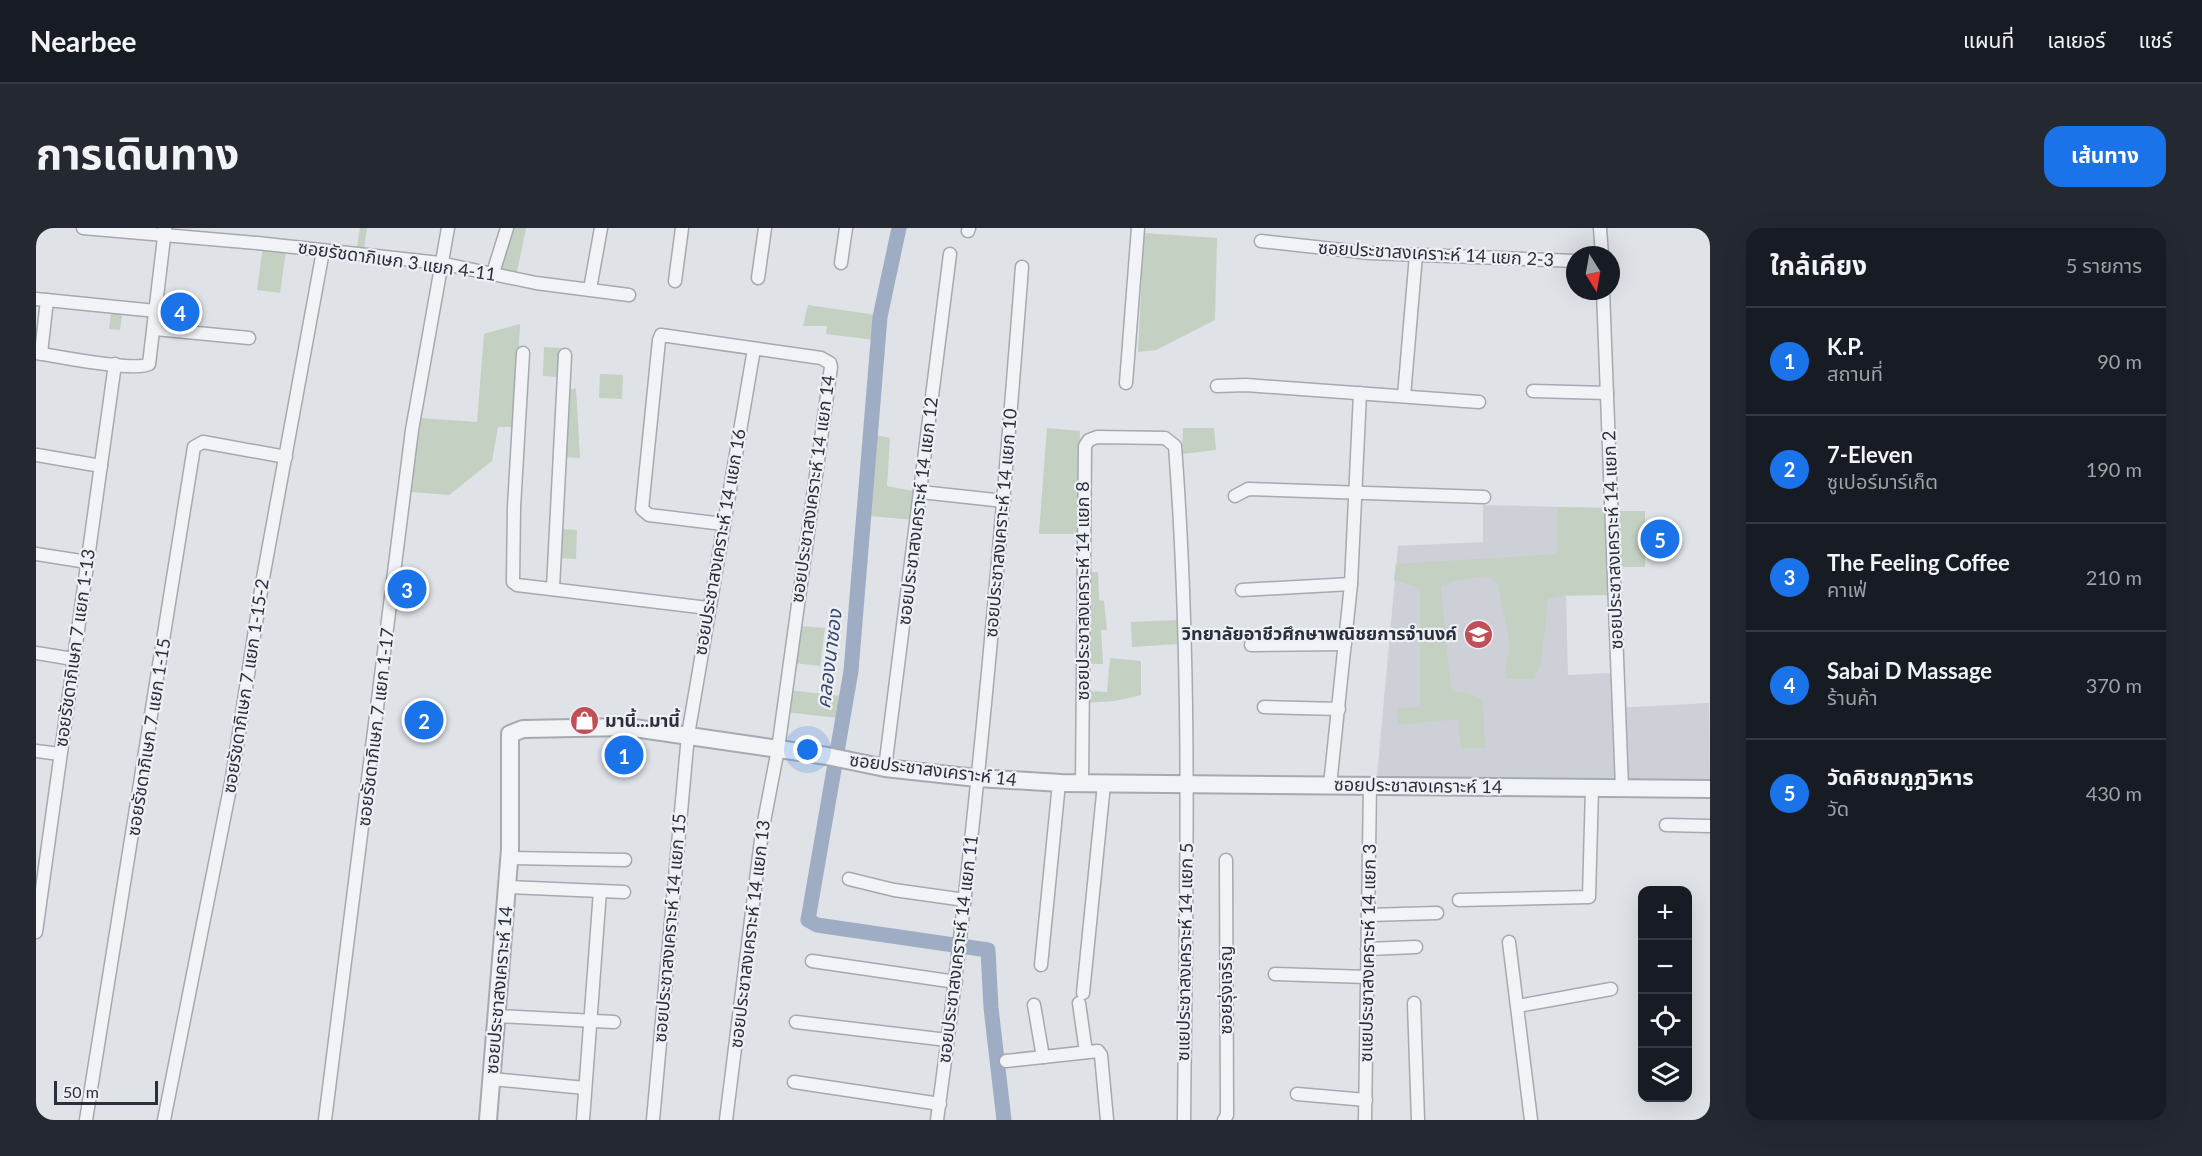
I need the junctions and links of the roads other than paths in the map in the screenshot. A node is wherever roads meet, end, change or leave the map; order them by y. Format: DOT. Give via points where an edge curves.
graph roads {
  1 [pos="83,228"];
  2 [pos="448,228"];
  3 [pos="507,228"];
  4 [pos="601,228"];
  5 [pos="682,228"];
  6 [pos="765,228"];
  7 [pos="846,228"];
  8 [pos="1138,228"];
  9 [pos="1600,228"];
  10 [pos="165,232"];
  11 [pos="1261,241"];
  12 [pos="1601,246"];
  13 [pos="323,251"];
  14 [pos="950,254"];
  15 [pos="1416,255"];
  16 [pos="1566,261"];
  17 [pos="440,263"];
  18 [pos="841,263"];
  19 [pos="1022,267"];
  20 [pos="493,273"];
  21 [pos="758,278"];
  22 [pos="675,281"];
  23 [pos="590,289"];
  24 [pos="629,295"];
  25 [pos="42,300"];
  26 [pos="1603,300"];
  27 [pos="156,311"];
  28 [pos="155,329"];
  29 [pos="249,338"];
  30 [pos="754,349"];
  31 [pos="38,353"];
  32 [pos="523,353"];
  33 [pos="564,355"];
  34 [pos="115,364"];
  35 [pos="1126,383"];
  36 [pos="1217,386"];
  37 [pos="1533,391"];
  38 [pos="1360,393"];
  39 [pos="1607,393"];
  40 [pos="1404,396"];
  41 [pos="1479,402"];
  42 [pos="1130,438"];
  43 [pos="36,455"];
  44 [pos="286,457"];
  45 [pos="101,466"];
  46 [pos="921,492"];
  47 [pos="1356,492"];
  48 [pos="1235,496"];
  49 [pos="1484,497"];
  50 [pos="1004,501"];
  51 [pos="723,524"];
  52 [pos="36,554"];
  53 [pos="87,562"];
  54 [pos="1351,584"];
  55 [pos="553,588"];
  56 [pos="1242,590"];
  57 [pos="708,609"];
  58 [pos="1345,644"];
  59 [pos="1251,645"];
  60 [pos="36,653"];
  61 [pos="73,659"];
  62 [pos="1264,707"];
  63 [pos="1339,709"];
  64 [pos="688,735"];
  65 [pos="778,749"];
  66 [pos="36,751"];
  67 [pos="60,754"];
  68 [pos="885,768"];
  69 [pos="977,778"];
  70 [pos="1059,783"];
  71 [pos="1082,784"];
  72 [pos="1104,784"];
  73 [pos="1187,784"];
  74 [pos="1330,785"];
  75 [pos="1370,785"];
  76 [pos="1592,788"];
  77 [pos="1622,788"];
  78 [pos="1710,789"];
  79 [pos="1666,825"];
  80 [pos="1710,826"];
  81 [pos="510,858"];
  82 [pos="625,860"];
  83 [pos="1226,860"];
  84 [pos="849,879"];
  85 [pos="507,887"];
  86 [pos="600,891"];
  87 [pos="624,892"];
  88 [pos="964,900"];
  89 [pos="1459,900"];
  90 [pos="1437,913"];
  91 [pos="1368,915"];
  92 [pos="36,932"];
  93 [pos="1509,942"];
  94 [pos="1416,947"];
  95 [pos="1367,949"];
  96 [pos="812,961"];
  97 [pos="1041,965"];
  98 [pos="1275,974"];
  99 [pos="1367,977"];
  100 [pos="956,982"];
  101 [pos="1611,989"];
  102 [pos="1414,1003"];
  103 [pos="1034,1005"];
  104 [pos="1518,1006"];
  105 [pos="497,1016"];
  106 [pos="590,1021"];
  107 [pos="615,1022"];
  108 [pos="796,1022"];
  109 [pos="947,1040"];
  110 [pos="1086,1052"];
  111 [pos="1043,1057"];
  112 [pos="1006,1061"];
  113 [pos="492,1079"];
  114 [pos="794,1082"];
  115 [pos="585,1088"];
  116 [pos="1297,1094"];
  117 [pos="1366,1100"];
  118 [pos="940,1104"];
  119 [pos="86,1120"];
  120 [pos="164,1120"];
  121 [pos="325,1120"];
  122 [pos="488,1120"];
  123 [pos="583,1120"];
  124 [pos="653,1120"];
  125 [pos="726,1120"];
  126 [pos="937,1120"];
  127 [pos="1107,1120"];
  128 [pos="1184,1120"];
  129 [pos="1224,1120"];
  130 [pos="1365,1120"];
  131 [pos="1418,1120"];
  132 [pos="1531,1120"];
  1 -- 10 [label="street, ซอยรัชดาภิเษก 3 แยก 4-11"];
  2 -- 17 [label="street, ซอยรัชดาภิเษก 7 แยก 1-17"];
  3 -- 20 [label="street"];
  4 -- 23 [label="street"];
  5 -- 22 [label="street"];
  6 -- 21 [label="street"];
  7 -- 18 [label="street"];
  8 -- 35 [label="street"];
  9 -- 12 [label="street"];
  10 -- 13 [label="street, ซอยรัชดาภิเษก 3 แยก 4-11"];
  10 -- 27 [label="street"];
  11 -- 15 [label="street, ซอยประชาสงเคราะห์ 14 แยก 2-3" via="1370,254"];
  13 -- 17 [label="street, ซอยรัชดาภิเษก 3 แยก 4-11"];
  13 -- 44 [label="street, ซอยรัชดาภิเษก 7 แยก 1-15-2"];
  14 -- 46 [label="street, ซอยประชาสงเคราะห์ 14 แยก 12"];
  15 -- 16 [label="street, ซอยประชาสงเคราะห์ 14 แยก 2-3"];
  15 -- 40 [label="street"];
  17 -- 20 [label="street, ซอยรัชดาภิเษก 3 แยก 4-11"];
  17 -- 121 [label="street, ซอยรัชดาภิเษก 7 แยก 1-17" via="412,430"];
  19 -- 50 [label="street, ซอยประชาสงเคราะห์ 14 แยก 10"];
  20 -- 23 [label="street, ซอยรัชดาภิเษก 3 แยก 4-11"];
  23 -- 24 [label="street, ซอยรัชดาภิเษก 3 แยก 4-11"];
  25 -- 27 [label="street"];
  25 -- 31 [label="street"];
  26 -- 39 [label="street, ซอยประชาสงเคราะห์ 14 แยก 2"];
  27 -- 28 [label="street"];
  28 -- 29 [label="street"];
  28 -- 34 [label="street" via="149,364"];
  30 -- 51 [label="street, ซอยประชาสงเคราะห์ 14 แยก 16"];
  30 -- 51 [label="street, ซอยประชาสงเคราะห์ 14 แยก 14" via="662,335 659,340 642,509 649,515"];
  30 -- 65 [label="street, ซอยประชาสงเคราะห์ 14 แยก 14" via="821,358 831,367"];
  31 -- 34 [label="street"];
  32 -- 55 [label="street" via="513,582"];
  33 -- 55 [label="street"];
  34 -- 45 [label="street, ซอยรัชดาภิเษก 7 แยก 1-13"];
  36 -- 38 [label="street"];
  37 -- 39 [label="street"];
  38 -- 40 [label="street"];
  38 -- 47 [label="street"];
  39 -- 77 [label="street, ซอยประชาสงเคราะห์ 14 แยก 2"];
  40 -- 41 [label="street"];
  42 -- 71 [label="street, ซอยประชาสงเคราะห์ 14 แยก 8" via="1097,437 1085,446"];
  42 -- 73 [label="street, ซแยประชาสงเคราะห์ 14 แยก 5" via="1165,438 1174,446 1185,612"];
  43 -- 45 [label="street"];
  44 -- 119 [label="street, ซอยรัชดาภิเษก 7 แยก 1-15" via="203,442 194,447"];
  44 -- 120 [label="street, ซอยรัชดาภิเษก 7 แยก 1-15-2" via="232,778"];
  45 -- 53 [label="street, ซอยรัชดาภิเษก 7 แยก 1-13"];
  46 -- 50 [label="street"];
  46 -- 68 [label="street, ซอยประชาสงเคราะห์ 14 แยก 12"];
  47 -- 48 [label="street" via="1248,489"];
  47 -- 49 [label="street"];
  47 -- 54 [label="street"];
  50 -- 69 [label="street, ซอยประชาสงเคราะห์ 14 แยก 10"];
  51 -- 57 [label="street, ซอยประชาสงเคราะห์ 14 แยก 16"];
  52 -- 53 [label="street"];
  53 -- 61 [label="street, ซอยรัชดาภิเษก 7 แยก 1-13"];
  54 -- 56 [label="street"];
  54 -- 58 [label="street"];
  55 -- 57 [label="street"];
  57 -- 64 [label="street, ซอยประชาสงเคราะห์ 14 แยก 16"];
  58 -- 59 [label="street"];
  58 -- 63 [label="street"];
  60 -- 61 [label="street"];
  61 -- 67 [label="street, ซอยรัชดาภิเษก 7 แยก 1-13"];
  62 -- 63 [label="street"];
  63 -- 74 [label="street"];
  64 -- 65 [label="street, ซอยประชาสงเคราะห์ 14"];
  64 -- 81 [label="street, ซอยประชาสงเคราะห์ 14" via="627,727 523,729 510,734"];
  64 -- 124 [label="street, ซอยประชาสงเคราะห์ 14 แยก 15"];
  65 -- 68 [label="street, ซอยประชาสงเคราะห์ 14"];
  65 -- 125 [label="street, ซอยประชาสงเคราะห์ 14 แยก 13" via="762,832"];
  66 -- 67 [label="street"];
  67 -- 92 [label="street, ซอยรัชดาภิเษก 7 แยก 1-13"];
  68 -- 69 [label="street, ซอยประชาสงเคราะห์ 14"];
  69 -- 70 [label="street, ซอยประชาสงเคราะห์ 14"];
  69 -- 88 [label="street, ซอยประชาสงเคราะห์ 14 แยก 11"];
  70 -- 71 [label="street, ซอยประชาสงเคราะห์ 14"];
  70 -- 97 [label="street"];
  71 -- 72 [label="street, ซอยประชาสงเคราะห์ 14"];
  72 -- 73 [label="street, ซอยประชาสงเคราะห์ 14"];
  72 -- 110 [label="street" via="1081,998"];
  73 -- 74 [label="street, ซอยประชาสงเคราะห์ 14"];
  73 -- 128 [label="street, ซแยประชาสงเคราะห์ 14 แยก 5"];
  74 -- 75 [label="street, ซอยประชาสงเคราะห์ 14"];
  75 -- 76 [label="street, ซอยประชาสงเคราะห์ 14"];
  75 -- 91 [label="street, ซแยประชาสงเคราะห์ 14 แยก 3"];
  76 -- 77 [label="street, ซอยประชาสงเคราะห์ 14"];
  76 -- 89 [label="street" via="1589,897"];
  77 -- 78 [label="street, ซอยประชาสงเคราะห์ 14"];
  79 -- 80 [label="street"];
  81 -- 82 [label="street"];
  81 -- 85 [label="street, ซอยประชาสงเคราะห์ 14"];
  83 -- 129 [label="street, ซอยรุ่งเจริญ"];
  84 -- 88 [label="street"];
  85 -- 86 [label="street"];
  85 -- 105 [label="street, ซอยประชาสงเคราะห์ 14"];
  86 -- 87 [label="street"];
  86 -- 106 [label="street"];
  88 -- 100 [label="street, ซอยประชาสงเคราะห์ 14 แยก 11"];
  90 -- 91 [label="street"];
  91 -- 95 [label="street, ซแยประชาสงเคราะห์ 14 แยก 3"];
  93 -- 104 [label="street"];
  94 -- 95 [label="street"];
  95 -- 99 [label="street, ซแยประชาสงเคราะห์ 14 แยก 3"];
  96 -- 100 [label="street"];
  98 -- 99 [label="street"];
  99 -- 117 [label="street, ซแยประชาสงเคราะห์ 14 แยก 3"];
  100 -- 109 [label="street, ซอยประชาสงเคราะห์ 14 แยก 11"];
  101 -- 104 [label="street"];
  102 -- 131 [label="street"];
  103 -- 111 [label="street"];
  104 -- 132 [label="street"];
  105 -- 106 [label="street"];
  105 -- 113 [label="street, ซอยประชาสงเคราะห์ 14"];
  106 -- 107 [label="street"];
  106 -- 115 [label="street"];
  108 -- 109 [label="street"];
  109 -- 118 [label="street, ซอยประชาสงเคราะห์ 14 แยก 11"];
  110 -- 111 [label="street"];
  110 -- 127 [label="street" via="1098,1051 1101,1055"];
  111 -- 112 [label="street"];
  113 -- 115 [label="street"];
  113 -- 122 [label="street, ซอยประชาสงเคราะห์ 14"];
  114 -- 118 [label="street"];
  115 -- 123 [label="street"];
  116 -- 117 [label="street"];
  117 -- 130 [label="street, ซแยประชาสงเคราะห์ 14 แยก 3"];
  118 -- 126 [label="street, ซอยประชาสงเคราะห์ 14 แยก 11"];
}
